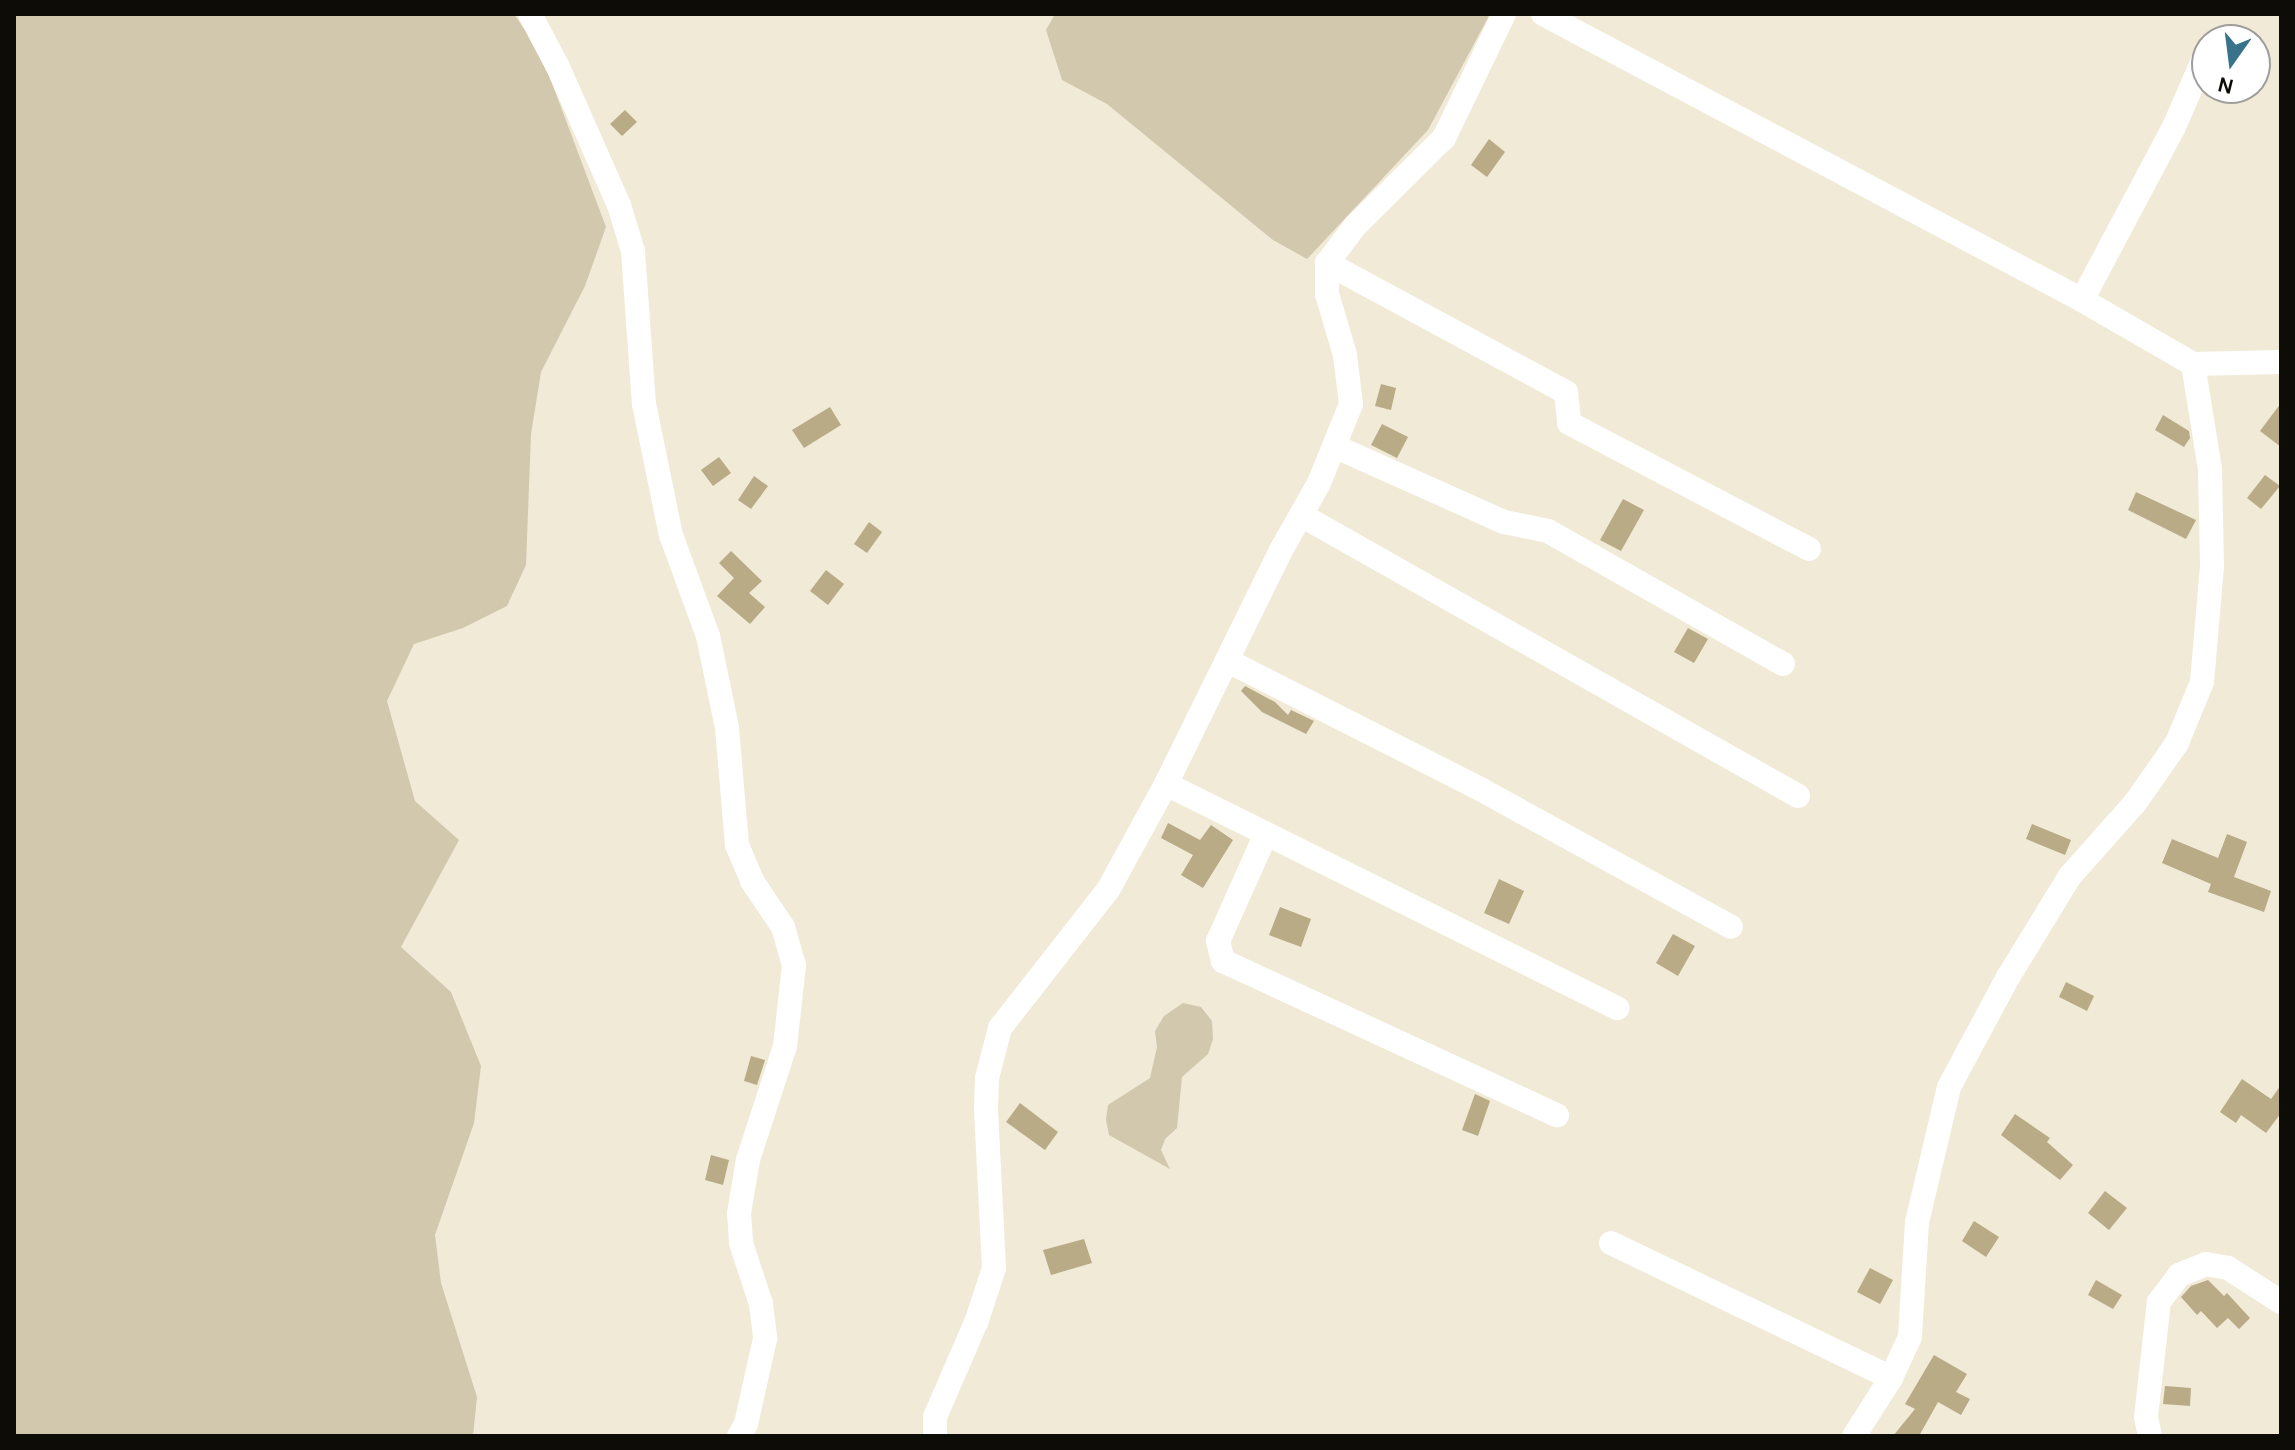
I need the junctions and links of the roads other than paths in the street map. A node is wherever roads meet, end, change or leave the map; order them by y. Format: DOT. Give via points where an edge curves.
graph roads {
  1 [pos="530,14"];
  2 [pos="1504,14"];
  3 [pos="1543,14"];
  4 [pos="2191,88"];
  5 [pos="1327,263"];
  6 [pos="2082,300"];
  7 [pos="2281,362"];
  8 [pos="2193,364"];
  9 [pos="1334,446"];
  10 [pos="1301,515"];
  11 [pos="1809,549"];
  12 [pos="1228,661"];
  13 [pos="1783,664"];
  14 [pos="1166,784"];
  15 [pos="1798,796"];
  16 [pos="1265,836"];
  17 [pos="1731,927"];
  18 [pos="1617,1008"];
  19 [pos="1557,1115"];
  20 [pos="1611,1243"];
  21 [pos="2281,1302"];
  22 [pos="1891,1378"];
  23 [pos="739,1436"];
  24 [pos="935,1436"];
  25 [pos="1854,1436"];
  26 [pos="2150,1436"];
  1 -- 23 [label="street" via="619,205 633,251 644,404 671,535 708,636 727,728 737,845 752,881 783,927 794,965 785,1046 748,1160 739,1213 741,1243 761,1304 765,1339"];
  2 -- 5 [label="street" via="1444,138 1356,225"];
  3 -- 6 [label="street"];
  4 -- 6 [label="street"];
  5 -- 9 [label="street" via="1327,294 1345,355 1351,404"];
  5 -- 11 [label="street" via="1566,392 1569,423"];
  6 -- 8 [label="street"];
  7 -- 8 [label="street"];
  8 -- 22 [label="street" via="2210,483 2212,566 2202,682 2177,743 2135,803 2070,876 1949,1087 1917,1222 1910,1337"];
  9 -- 10 [label="street"];
  9 -- 13 [label="street" via="1504,522 1548,531"];
  10 -- 12 [label="street"];
  10 -- 15 [label="street"];
  12 -- 14 [label="street"];
  12 -- 17 [label="street" via="1482,790"];
  14 -- 16 [label="street"];
  14 -- 24 [label="street" via="1108,890 1000,1028 987,1078 986,1108 994,1268 935,1417"];
  16 -- 18 [label="street"];
  16 -- 19 [label="street" via="1218,941 1223,961"];
  20 -- 22 [label="street"];
  21 -- 26 [label="street" via="2228,1268 2206,1264 2179,1275 2159,1302 2146,1417"];
  22 -- 25 [label="street"];
}
